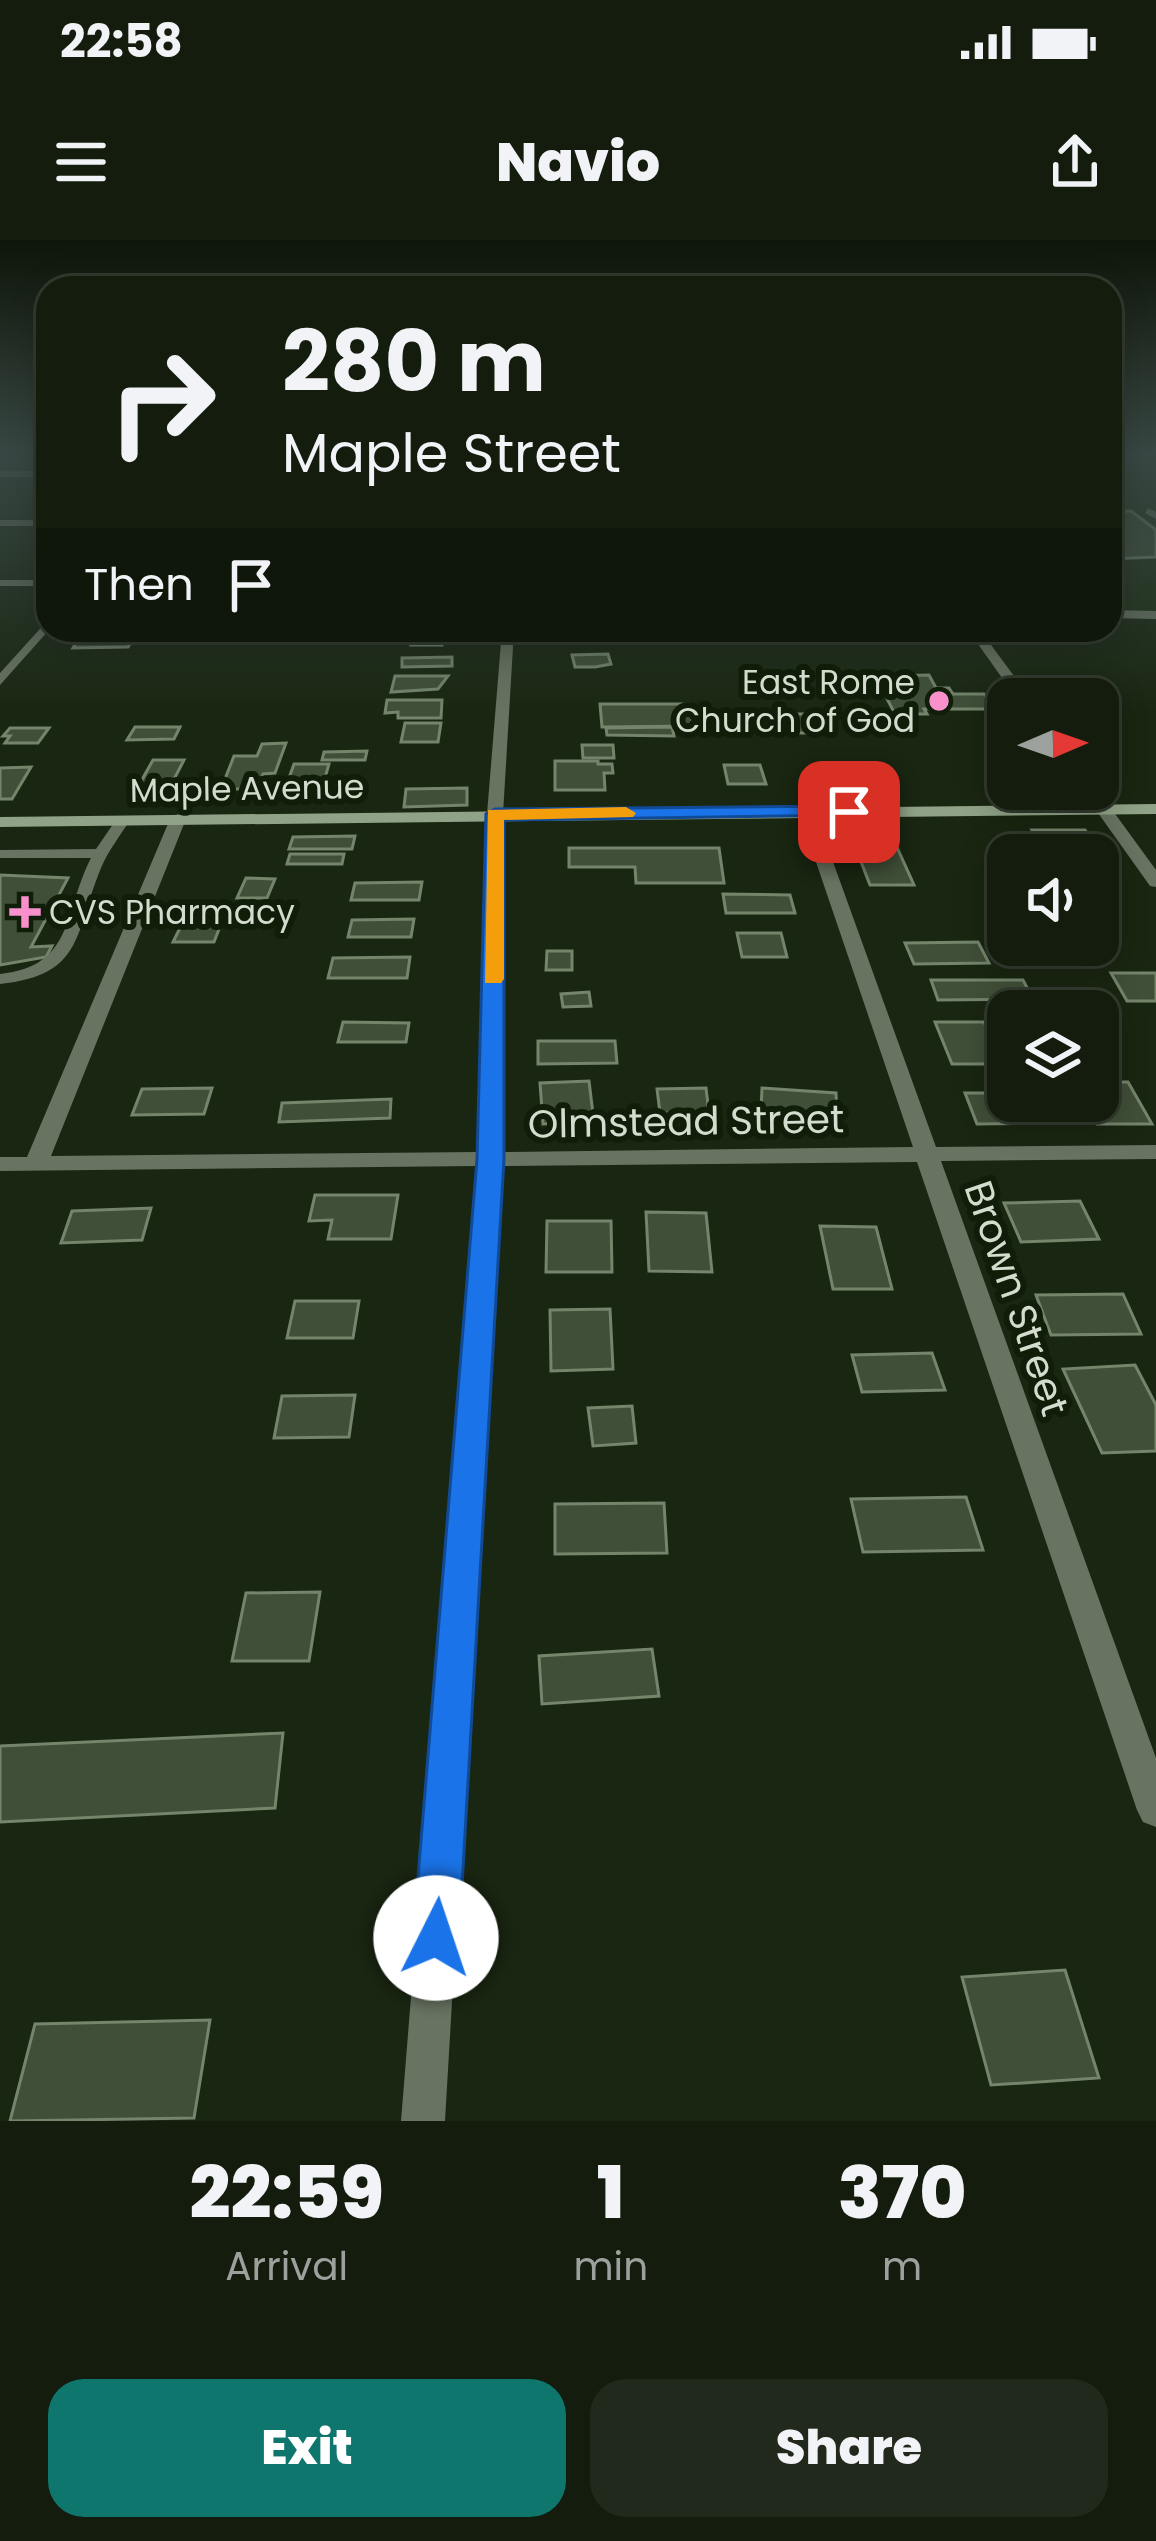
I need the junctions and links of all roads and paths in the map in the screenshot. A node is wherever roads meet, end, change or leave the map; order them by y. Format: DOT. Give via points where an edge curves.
graph roads {
  1 [pos="0,583"];
  2 [pos="36,583"];
  3 [pos="1122,614"];
  4 [pos="1156,615"];
  5 [pos="36,638"];
  6 [pos="507,642"];
  7 [pos="983,642"];
  8 [pos="1009,678"];
  9 [pos="0,681"];
  10 [pos="1156,808"];
  11 [pos="1119,809"];
  12 [pos="1004,810"];
  13 [pos="1104,810"];
  14 [pos="807,812"];
  15 [pos="495,814"];
  16 [pos="178,819"];
  17 [pos="123,820"];
  18 [pos="0,822"];
  19 [pos="0,854"];
  20 [pos="98,859"];
  21 [pos="1156,882"];
  22 [pos="0,979"];
  23 [pos="1156,1152"];
  24 [pos="924,1154"];
  25 [pos="490,1159"];
  26 [pos="0,1164"];
  27 [pos="36,1164"];
  28 [pos="1156,1810"];
  29 [pos="423,2121"];
  1 -- 2 [label="street"];
  3 -- 4 [label="street"];
  5 -- 9 [label="street"];
  6 -- 15 [label="street"];
  7 -- 8 [label="street"];
  10 -- 11 [label="main road, Maple Avenue"];
  12 -- 14 [label="main road, Maple Avenue"];
  13 -- 21 [label="street"];
  14 -- 15 [label="main road, Maple Avenue"];
  14 -- 24 [label="street, Brown Street"];
  15 -- 16 [label="main road, Maple Avenue"];
  15 -- 25 [label="street"];
  16 -- 17 [label="main road, Maple Avenue"];
  16 -- 27 [label="street"];
  17 -- 18 [label="main road, Maple Avenue"];
  17 -- 20 [label="lane"];
  19 -- 20 [label="lane"];
  20 -- 22 [label="lane" via="59,960 40,974"];
  23 -- 24 [label="street, Olmstead Street"];
  24 -- 25 [label="street, Olmstead Street"];
  24 -- 28 [label="street, Brown Street"];
  25 -- 27 [label="street, Olmstead Street"];
  25 -- 29 [label="street"];
  26 -- 27 [label="street, Olmstead Street"];
}
